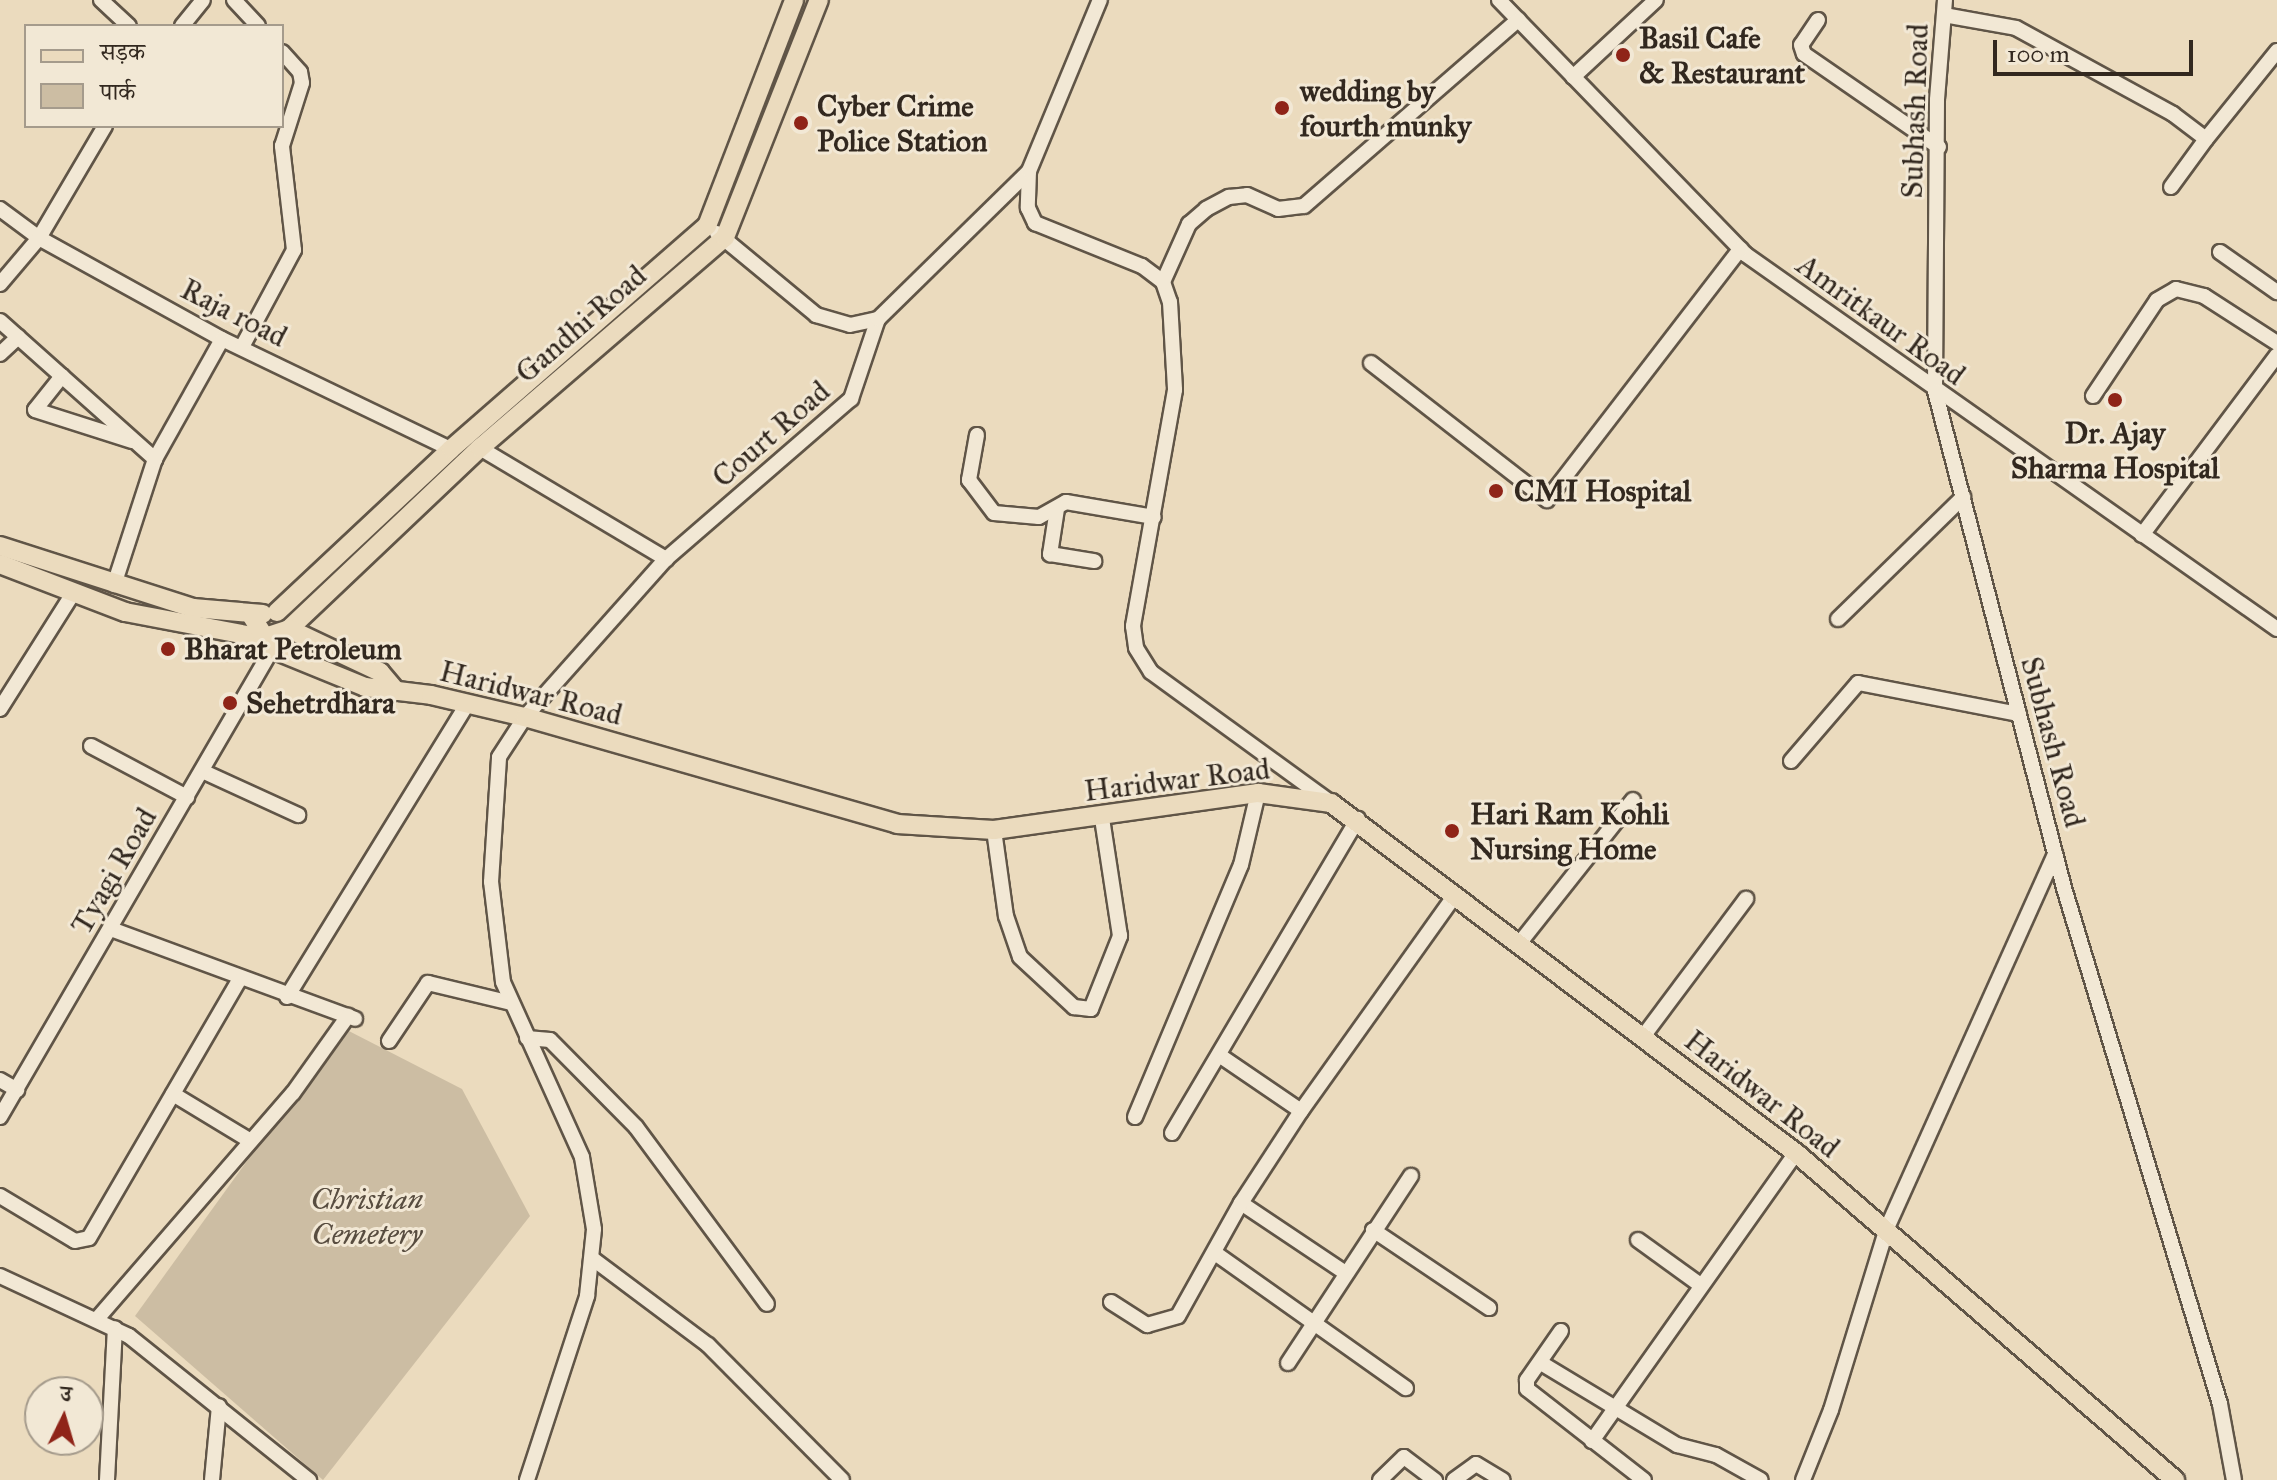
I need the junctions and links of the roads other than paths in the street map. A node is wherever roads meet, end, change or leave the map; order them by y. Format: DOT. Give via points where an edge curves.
graph roads {
  1 [pos="101,0"];
  2 [pos="203,0"];
  3 [pos="234,0"];
  4 [pos="794,0"];
  5 [pos="819,0"];
  6 [pos="1100,0"];
  7 [pos="1500,0"];
  8 [pos="1656,0"];
  9 [pos="1944,8"];
  10 [pos="1518,20"];
  11 [pos="1818,20"];
  12 [pos="127,24"];
  13 [pos="186,24"];
  14 [pos="256,24"];
  15 [pos="2277,51"];
  16 [pos="284,54"];
  17 [pos="1573,77"];
  18 [pos="286,118"];
  19 [pos="104,128"];
  20 [pos="2206,139"];
  21 [pos="1939,147"];
  22 [pos="1029,171"];
  23 [pos="2171,187"];
  24 [pos="0,209"];
  25 [pos="707,226"];
  26 [pos="725,237"];
  27 [pos="39,238"];
  28 [pos="1740,249"];
  29 [pos="2220,252"];
  30 [pos="1163,282"];
  31 [pos="0,284"];
  32 [pos="2277,292"];
  33 [pos="878,319"];
  34 [pos="0,321"];
  35 [pos="18,337"];
  36 [pos="222,339"];
  37 [pos="2277,343"];
  38 [pos="242,347"];
  39 [pos="0,354"];
  40 [pos="2277,355"];
  41 [pos="1371,363"];
  42 [pos="62,376"];
  43 [pos="1935,391"];
  44 [pos="2093,396"];
  45 [pos="977,435"];
  46 [pos="136,443"];
  47 [pos="480,448"];
  48 [pos="451,449"];
  49 [pos="155,459"];
  50 [pos="1963,497"];
  51 [pos="1057,509"];
  52 [pos="1154,517"];
  53 [pos="2142,535"];
  54 [pos="0,546"];
  55 [pos="666,559"];
  56 [pos="1094,561"];
  57 [pos="0,564"];
  58 [pos="114,585"];
  59 [pos="74,592"];
  60 [pos="277,612"];
  61 [pos="251,615"];
  62 [pos="1838,619"];
  63 [pos="289,629"];
  64 [pos="2277,629"];
  65 [pos="267,644"];
  66 [pos="396,691"];
  67 [pos="467,704"];
  68 [pos="0,709"];
  69 [pos="2019,714"];
  70 [pos="525,717"];
  71 [pos="91,746"];
  72 [pos="1791,761"];
  73 [pos="202,771"];
  74 [pos="1258,793"];
  75 [pos="187,797"];
  76 [pos="1633,800"];
  77 [pos="1331,803"];
  78 [pos="298,815"];
  79 [pos="1102,818"];
  80 [pos="1358,819"];
  81 [pos="994,830"];
  82 [pos="2055,854"];
  83 [pos="1455,895"];
  84 [pos="1746,899"];
  85 [pos="111,929"];
  86 [pos="1518,945"];
  87 [pos="239,980"];
  88 [pos="287,997"];
  89 [pos="511,1003"];
  90 [pos="527,1038"];
  91 [pos="1642,1038"];
  92 [pos="389,1041"];
  93 [pos="1219,1055"];
  94 [pos="0,1080"];
  95 [pos="17,1090"];
  96 [pos="173,1094"];
  97 [pos="1301,1111"];
  98 [pos="0,1117"];
  99 [pos="1135,1117"];
  100 [pos="1172,1133"];
  101 [pos="249,1140"];
  102 [pos="1796,1153"];
  103 [pos="1411,1176"];
  104 [pos="0,1196"];
  105 [pos="1241,1203"];
  106 [pos="1887,1228"];
  107 [pos="1373,1230"];
  108 [pos="1638,1240"];
  109 [pos="1215,1253"];
  110 [pos="593,1259"];
  111 [pos="1344,1272"];
  112 [pos="0,1276"];
  113 [pos="1699,1284"];
  114 [pos="1111,1302"];
  115 [pos="767,1304"];
  116 [pos="1489,1308"];
  117 [pos="97,1319"];
  118 [pos="1313,1322"];
  119 [pos="115,1328"];
  120 [pos="1561,1331"];
  121 [pos="1288,1363"];
  122 [pos="1541,1363"];
  123 [pos="1406,1388"];
  124 [pos="219,1406"];
  125 [pos="1614,1408"];
  126 [pos="1592,1441"];
  127 [pos="1806,1479"];
  128 [pos="107,1480"];
  129 [pos="212,1480"];
  130 [pos="309,1480"];
  131 [pos="527,1480"];
  132 [pos="842,1480"];
  133 [pos="1380,1480"];
  134 [pos="1435,1480"];
  135 [pos="1454,1480"];
  136 [pos="1503,1480"];
  137 [pos="1644,1480"];
  138 [pos="1761,1480"];
  139 [pos="2175,1480"];
  140 [pos="2234,1480"];
  1 -- 12 [label="street"];
  2 -- 13 [label="street"];
  3 -- 14 [label="street"];
  4 -- 25 [label="main road, Gandhi Road"];
  5 -- 26 [label="main road, Gandhi Road"];
  6 -- 22 [label="street, Court Road"];
  7 -- 10 [label="street, Amritkaur Road"];
  8 -- 17 [label="street"];
  9 -- 20 [label="street" via="2016,28 2160,106"];
  9 -- 21 [label="street, Subhash Road"];
  10 -- 17 [label="street, Amritkaur Road"];
  10 -- 30 [label="street" via="1304,206 1287,211 1247,195 1206,209 1189,224"];
  11 -- 21 [label="street" via="1801,45 1804,54"];
  15 -- 20 [label="street"];
  16 -- 18 [label="street" via="302,76"];
  17 -- 28 [label="street, Amritkaur Road"];
  18 -- 38 [label="street" via="282,146 292,257"];
  19 -- 27 [label="street"];
  20 -- 23 [label="street"];
  21 -- 43 [label="street, Subhash Road"];
  22 -- 30 [label="street" via="1028,208 1035,223 1142,266"];
  22 -- 33 [label="street, Court Road"];
  24 -- 27 [label="street, Raja road"];
  25 -- 26 [label="street"];
  25 -- 48 [label="main road, Gandhi Road"];
  26 -- 33 [label="street" via="816,315 850,325"];
  26 -- 47 [label="main road, Gandhi Road"];
  27 -- 31 [label="street"];
  27 -- 36 [label="street, Raja road"];
  28 -- 41 [label="street" via="1547,500"];
  28 -- 43 [label="street, Amritkaur Road"];
  29 -- 32 [label="street"];
  30 -- 52 [label="street" via="1174,338 1175,390"];
  33 -- 55 [label="street, Court Road" via="851,399"];
  34 -- 35 [label="street"];
  35 -- 39 [label="street"];
  35 -- 42 [label="street"];
  36 -- 38 [label="street, Raja road"];
  36 -- 49 [label="street"];
  37 -- 44 [label="street" via="2204,296 2176,289 2157,300"];
  38 -- 48 [label="street, Raja road"];
  40 -- 53 [label="street"];
  42 -- 46 [label="street"];
  42 -- 46 [label="street" via="35,410"];
  43 -- 50 [label="street, Subhash Road"];
  43 -- 53 [label="street, Amritkaur Road"];
  45 -- 51 [label="street" via="969,480 994,513 1039,517"];
  46 -- 49 [label="street"];
  47 -- 55 [label="street"];
  47 -- 63 [label="main road, Gandhi Road"];
  48 -- 60 [label="main road, Gandhi Road"];
  49 -- 58 [label="street"];
  50 -- 62 [label="street"];
  50 -- 69 [label="street, Subhash Road"];
  51 -- 52 [label="street" via="1066,502"];
  51 -- 56 [label="street" via="1050,554"];
  52 -- 77 [label="street" via="1133,626 1136,648 1151,672"];
  53 -- 64 [label="street, Amritkaur Road"];
  54 -- 58 [label="main road"];
  55 -- 70 [label="street, Court Road"];
  57 -- 59 [label="main road"];
  58 -- 61 [label="main road" via="193,608"];
  59 -- 65 [label="main road" via="125,612"];
  59 -- 68 [label="street"];
  60 -- 61 [label="main road"];
  60 -- 63 [label="main road"];
  61 -- 65 [label="main road"];
  63 -- 65 [label="main road"];
  63 -- 66 [label="main road, Haridwar Road" via="380,672"];
  65 -- 66 [label="main road, Haridwar Road" via="365,687"];
  65 -- 73 [label="street, Tyagi Road"];
  66 -- 67 [label="main road, Haridwar Road"];
  67 -- 70 [label="main road, Haridwar Road"];
  67 -- 88 [label="street"];
  69 -- 72 [label="street" via="1858,683"];
  69 -- 82 [label="street, Subhash Road"];
  70 -- 81 [label="main road, Haridwar Road" via="897,824"];
  70 -- 89 [label="street, Court Road" via="499,757 491,882 503,982"];
  71 -- 75 [label="street"];
  73 -- 75 [label="street, Tyagi Road"];
  73 -- 78 [label="street"];
  74 -- 77 [label="main road, Haridwar Road"];
  74 -- 79 [label="main road, Haridwar Road"];
  74 -- 99 [label="street" via="1241,865"];
  75 -- 85 [label="street, Tyagi Road"];
  76 -- 86 [label="street"];
  77 -- 80 [label="main road, Haridwar Road"];
  79 -- 81 [label="main road, Haridwar Road"];
  79 -- 81 [label="street" via="1120,936 1091,1009 1074,1007 1020,957 1006,916"];
  80 -- 83 [label="main road, Haridwar Road"];
  80 -- 93 [label="street"];
  82 -- 106 [label="street"];
  82 -- 140 [label="street, Subhash Road" via="2220,1404"];
  83 -- 86 [label="main road, Haridwar Road"];
  83 -- 97 [label="street"];
  84 -- 91 [label="street"];
  85 -- 87 [label="street"];
  85 -- 95 [label="street, Tyagi Road"];
  86 -- 91 [label="main road, Haridwar Road"];
  87 -- 88 [label="street"];
  87 -- 96 [label="street"];
  88 -- 101 [label="street" via="352,1018"];
  89 -- 90 [label="street, Court Road"];
  89 -- 92 [label="street" via="428,983"];
  90 -- 110 [label="street, Court Road" via="582,1157 594,1229"];
  90 -- 115 [label="street" via="550,1040 636,1127"];
  91 -- 102 [label="main road, Haridwar Road"];
  93 -- 97 [label="street"];
  93 -- 100 [label="street"];
  94 -- 95 [label="street"];
  95 -- 98 [label="street, Tyagi Road"];
  96 -- 101 [label="street"];
  96 -- 104 [label="street" via="89,1238 75,1241"];
  97 -- 105 [label="street"];
  101 -- 117 [label="street"];
  102 -- 106 [label="main road, Haridwar Road"];
  102 -- 113 [label="street"];
  103 -- 107 [label="street"];
  105 -- 109 [label="street"];
  105 -- 111 [label="street"];
  106 -- 127 [label="street"];
  106 -- 139 [label="main road, Haridwar Road"];
  107 -- 111 [label="street"];
  107 -- 116 [label="street"];
  108 -- 113 [label="street"];
  109 -- 114 [label="street" via="1190,1301 1167,1323 1147,1325"];
  109 -- 118 [label="street"];
  110 -- 131 [label="street, Court Road" via="576,1336"];
  110 -- 132 [label="street" via="708,1345"];
  111 -- 118 [label="street"];
  112 -- 117 [label="street"];
  113 -- 125 [label="street"];
  117 -- 119 [label="street"];
  118 -- 121 [label="street"];
  118 -- 123 [label="street"];
  119 -- 124 [label="street"];
  119 -- 128 [label="street"];
  120 -- 122 [label="street"];
  122 -- 125 [label="street"];
  122 -- 126 [label="street" via="1527,1389"];
  124 -- 129 [label="street"];
  124 -- 130 [label="street"];
  125 -- 126 [label="street"];
  125 -- 138 [label="street" via="1677,1445 1710,1452"];
  126 -- 137 [label="street"];
  133 -- 134 [label="street" via="1404,1457"];
  135 -- 136 [label="street" via="1476,1464"];
}
